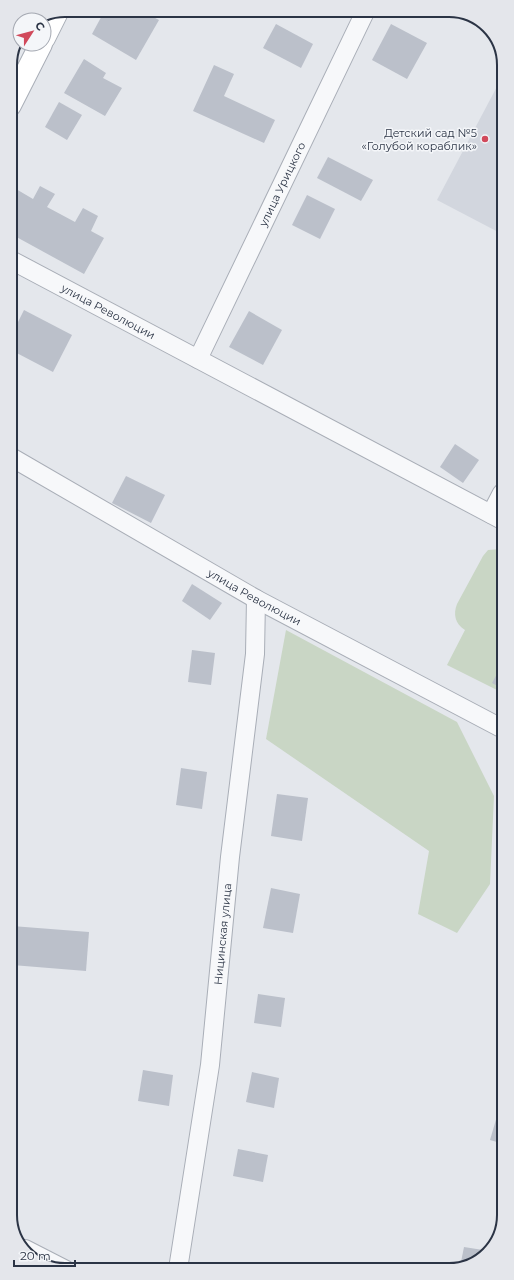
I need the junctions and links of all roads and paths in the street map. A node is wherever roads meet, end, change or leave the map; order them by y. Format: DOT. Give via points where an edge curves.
graph roads {
  1 [pos="363,17"];
  2 [pos="37,52"];
  3 [pos="17,91"];
  4 [pos="17,263"];
  5 [pos="198,359"];
  6 [pos="17,460"];
  7 [pos="497,517"];
  8 [pos="256,599"];
  9 [pos="497,726"];
  10 [pos="179,1263"];
  1 -- 5 [label="street, улица Урицкого"];
  2 -- 3 [label="street"];
  4 -- 5 [label="street, улица Революции"];
  5 -- 7 [label="street, улица Революции"];
  6 -- 8 [label="street, улица Революции"];
  8 -- 9 [label="street, улица Революции"];
  8 -- 10 [label="street, Ницинская улица" via="255,654 230,857 210,1065"];
}
